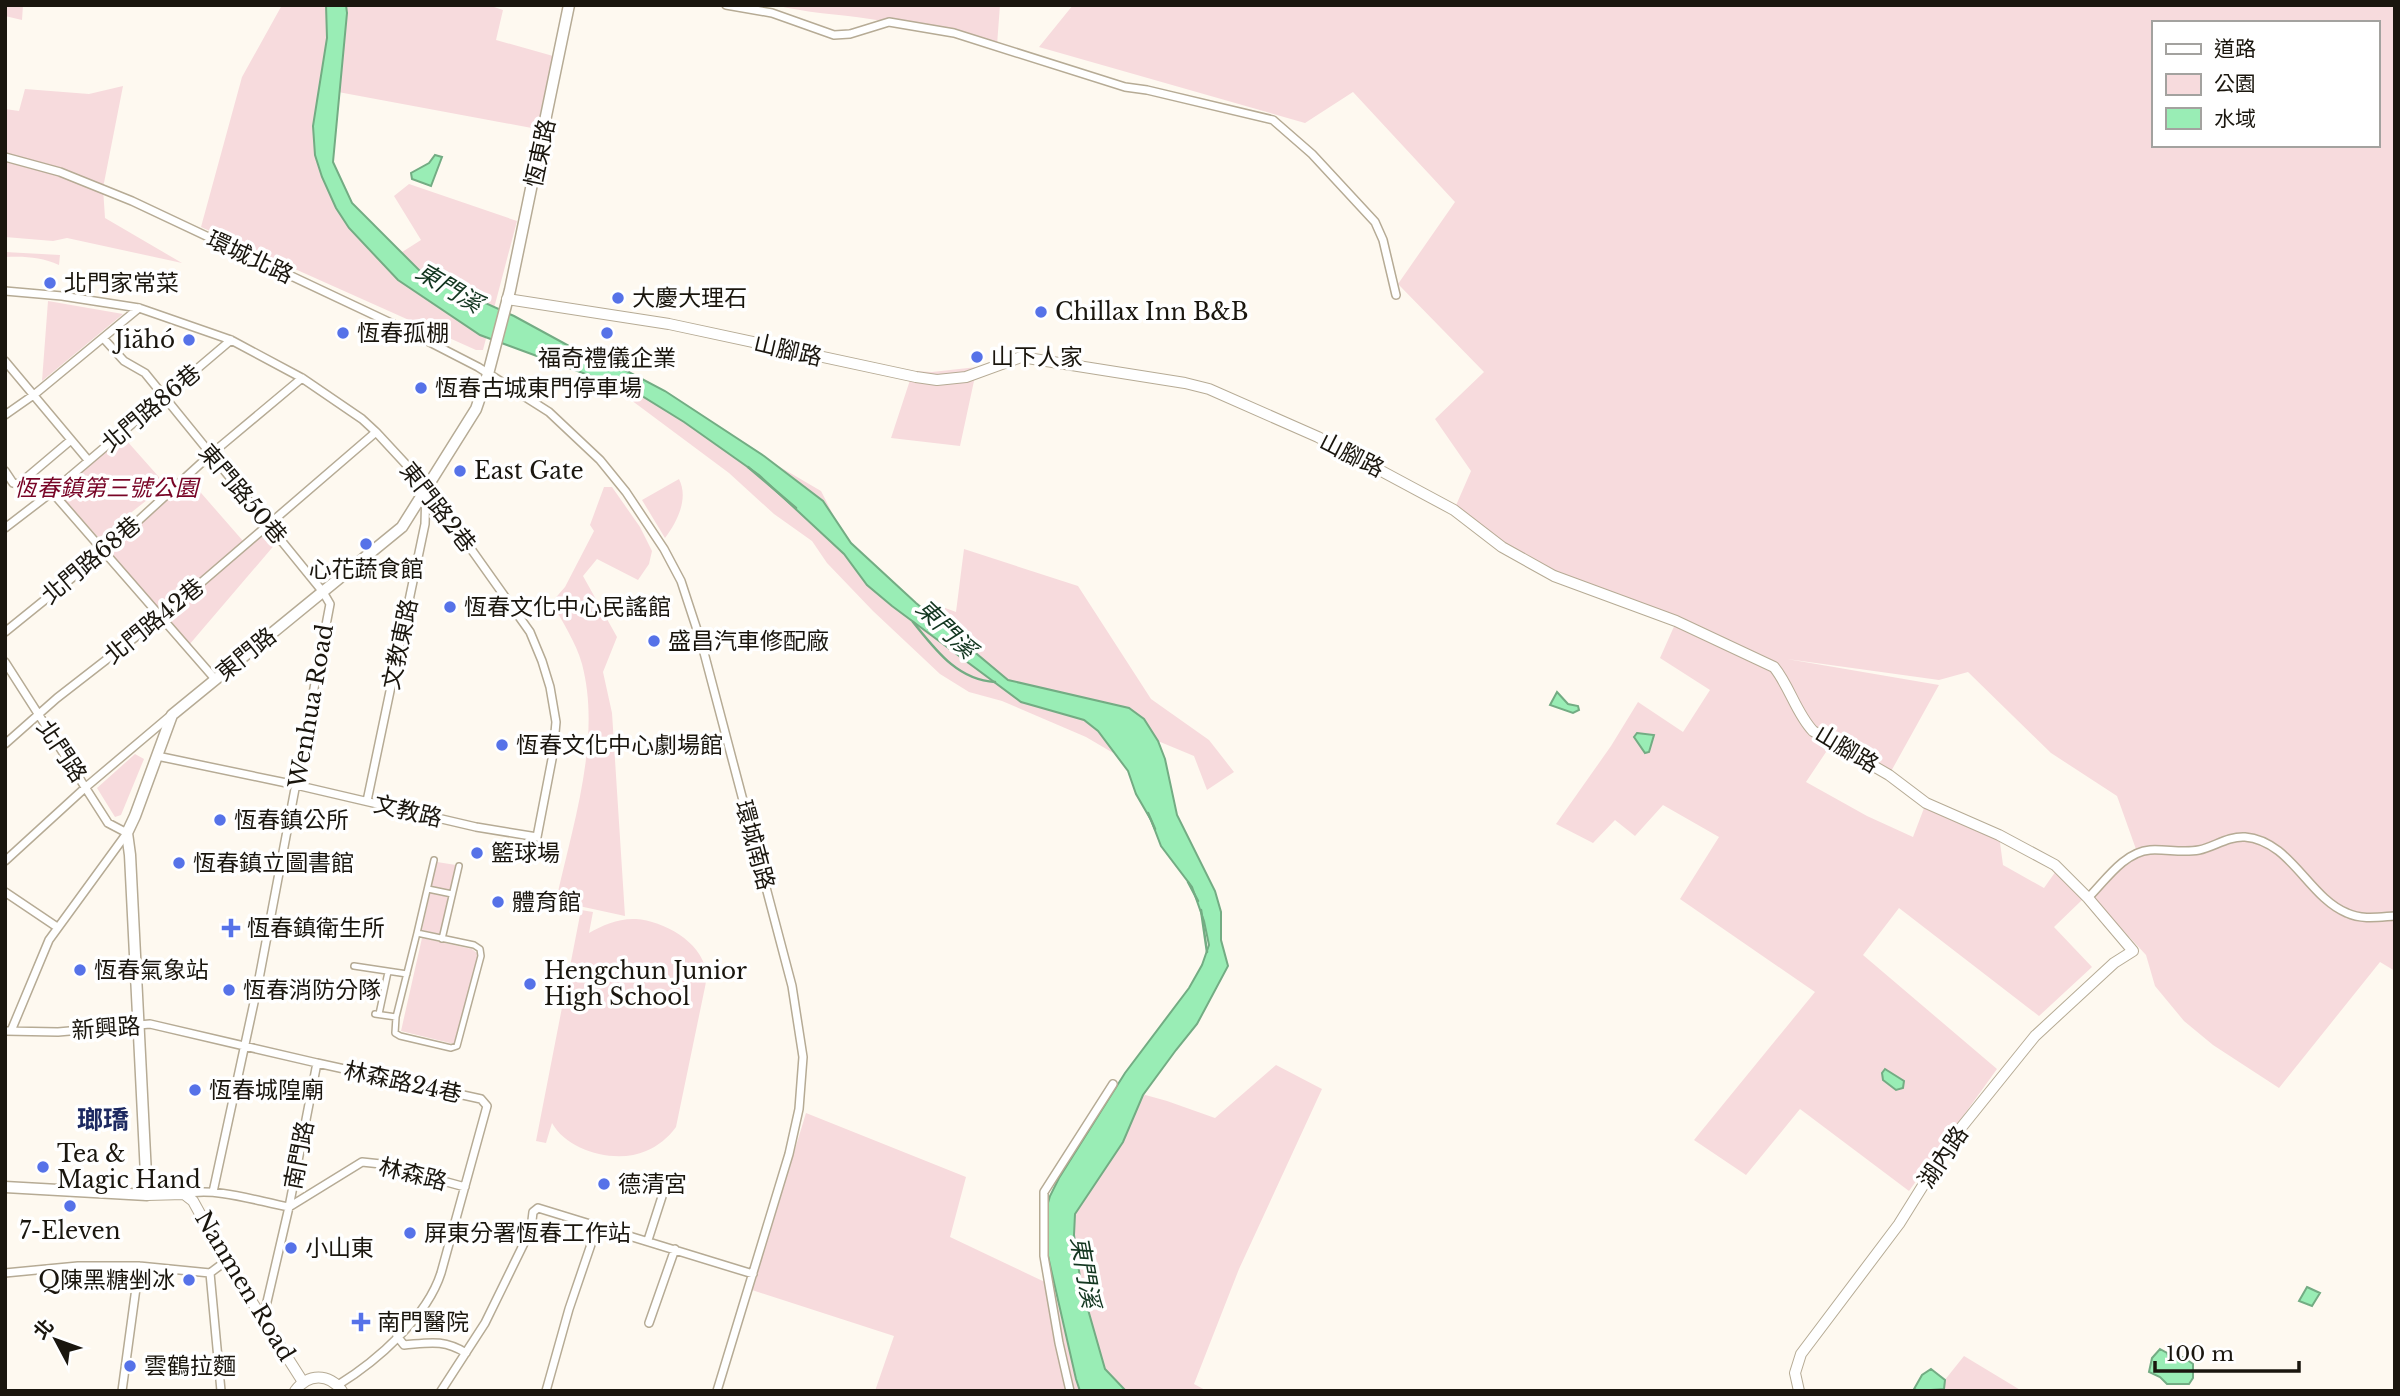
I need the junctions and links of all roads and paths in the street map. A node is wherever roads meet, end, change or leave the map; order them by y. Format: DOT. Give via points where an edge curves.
graph roads {
  1 [pos="569,5"];
  2 [pos="726,5"];
  3 [pos="5,157"];
  4 [pos="5,291"];
  5 [pos="1396,295"];
  6 [pos="506,303"];
  7 [pos="139,308"];
  8 [pos="104,339"];
  9 [pos="231,340"];
  10 [pos="5,361"];
  11 [pos="488,374"];
  12 [pos="302,378"];
  13 [pos="35,394"];
  14 [pos="164,397"];
  15 [pos="5,415"];
  16 [pos="376,432"];
  17 [pos="71,440"];
  18 [pos="210,455"];
  19 [pos="88,460"];
  20 [pos="5,471"];
  21 [pos="426,486"];
  22 [pos="52,492"];
  23 [pos="269,524"];
  24 [pos="5,528"];
  25 [pos="104,552"];
  26 [pos="323,592"];
  27 [pos="160,618"];
  28 [pos="5,632"];
  29 [pos="5,662"];
  30 [pos="215,679"];
  31 [pos="38,715"];
  32 [pos="172,715"];
  33 [pos="5,744"];
  34 [pos="157,756"];
  35 [pos="296,785"];
  36 [pos="86,787"];
  37 [pos="367,801"];
  38 [pos="127,833"];
  39 [pos="537,837"];
  40 [pos="434,860"];
  41 [pos="5,861"];
  42 [pos="459,866"];
  43 [pos="428,889"];
  44 [pos="5,892"];
  45 [pos="453,894"];
  46 [pos="2088,898"];
  47 [pos="2395,916"];
  48 [pos="57,927"];
  49 [pos="417,933"];
  50 [pos="443,939"];
  51 [pos="2133,951"];
  52 [pos="354,966"];
  53 [pos="388,972"];
  54 [pos="407,974"];
  55 [pos="396,1017"];
  56 [pos="140,1026"];
  57 [pos="8,1031"];
  58 [pos="246,1046"];
  59 [pos="317,1063"];
  60 [pos="1113,1084"];
  61 [pos="668,1178"];
  62 [pos="465,1186"];
  63 [pos="5,1187"];
  64 [pos="213,1192"];
  65 [pos="184,1194"];
  66 [pos="147,1195"];
  67 [pos="289,1208"];
  68 [pos="597,1227"];
  69 [pos="648,1240"];
  70 [pos="675,1249"];
  71 [pos="226,1261"];
  72 [pos="139,1266"];
  73 [pos="5,1273"];
  74 [pos="210,1273"];
  75 [pos="753,1274"];
  76 [pos="263,1319"];
  77 [pos="649,1324"];
  78 [pos="397,1336"];
  79 [pos="466,1353"];
  80 [pos="303,1381"];
  81 [pos="340,1388"];
  82 [pos="122,1391"];
  83 [pos="220,1391"];
  84 [pos="295,1391"];
  85 [pos="441,1391"];
  86 [pos="546,1391"];
  87 [pos="717,1391"];
  88 [pos="1070,1391"];
  89 [pos="1799,1391"];
  1 -- 6 [label="main road, 恆東路"];
  2 -- 5 [label="street" via="772,13 834,35 889,22 954,33 1125,88 1273,120 1312,154 1375,222"];
  3 -- 11 [label="street, 環城北路" via="60,172 132,201 410,332"];
  4 -- 7 [label="street, 東門路2巷"];
  6 -- 11 [label="main road, 東門路"];
  6 -- 46 [label="street, 山腳路" via="669,324 937,380 966,377 1021,357 1209,389 1409,484 1554,576 1676,621 1774,667 1813,732 1889,775 1926,803 2055,865"];
  7 -- 8 [label="street"];
  7 -- 9 [label="street, 東門路2巷"];
  8 -- 13 [label="street"];
  8 -- 14 [label="street, 東門路50巷" via="124,362 145,373"];
  9 -- 12 [label="street, 東門路2巷"];
  9 -- 14 [label="street, 北門路86巷"];
  10 -- 13 [label="street"];
  11 -- 21 [label="main road, 東門路" via="476,409"];
  11 -- 75 [label="street, 環城南路" via="549,412 613,475 664,549 693,613 792,986 803,1057 789,1154"];
  12 -- 16 [label="street, 東門路2巷"];
  12 -- 18 [label="street, 北門路68巷"];
  13 -- 15 [label="street"];
  13 -- 17 [label="street"];
  14 -- 18 [label="street, 東門路50巷"];
  14 -- 19 [label="street, 北門路86巷"];
  16 -- 21 [label="street, 東門路2巷"];
  16 -- 23 [label="street, 北門路42巷"];
  17 -- 19 [label="street"];
  17 -- 20 [label="street" via="19,484"];
  18 -- 23 [label="street, 東門路50巷"];
  18 -- 25 [label="street, 北門路68巷"];
  19 -- 22 [label="street, 北門路86巷"];
  21 -- 26 [label="main road, 東門路" via="402,527"];
  21 -- 37 [label="street, 文教東路" via="425,524"];
  21 -- 39 [label="street, 東門路2巷" via="530,632 546,674 556,722"];
  22 -- 24 [label="street, 北門路86巷"];
  22 -- 25 [label="street"];
  23 -- 26 [label="street, 東門路50巷"];
  23 -- 27 [label="street, 北門路42巷"];
  25 -- 27 [label="street"];
  25 -- 28 [label="street, 北門路68巷"];
  26 -- 30 [label="main road, 東門路"];
  26 -- 35 [label="street, Wenhua Road" via="330,604"];
  27 -- 30 [label="street"];
  27 -- 31 [label="street, 北門路42巷"];
  29 -- 31 [label="street, 北門路"];
  30 -- 32 [label="main road, 東門路"];
  31 -- 33 [label="street, 北門路42巷"];
  31 -- 36 [label="street, 北門路"];
  32 -- 34 [label="main road, 東門路"];
  32 -- 36 [label="street"];
  34 -- 35 [label="street, 文教路"];
  34 -- 38 [label="main road, 東門路"];
  35 -- 37 [label="street, 文教路"];
  35 -- 58 [label="street, Wenhua Road"];
  36 -- 38 [label="street, 北門路" via="108,822"];
  36 -- 41 [label="street"];
  37 -- 39 [label="street, 文教路"];
  38 -- 48 [label="street, 東門路"];
  38 -- 56 [label="main road"];
  40 -- 43 [label="street"];
  42 -- 45 [label="street"];
  43 -- 45 [label="street"];
  43 -- 49 [label="street"];
  44 -- 48 [label="street"];
  45 -- 50 [label="street"];
  46 -- 47 [label="street" via="2129,856 2147,850 2199,850 2244,836 2284,855 2347,914"];
  46 -- 51 [label="street, 山腳路"];
  48 -- 57 [label="street, 東門路"];
  49 -- 50 [label="street"];
  49 -- 54 [label="street"];
  50 -- 55 [label="street" via="474,945 481,956 457,1046 400,1036 395,1032"];
  51 -- 89 [label="street, 湖內路" via="2035,1036 1952,1139 1899,1224 1801,1354 1795,1373"];
  52 -- 53 [label="street"];
  53 -- 54 [label="street"];
  53 -- 55 [label="street" via="377,1014"];
  54 -- 55 [label="street"];
  56 -- 57 [label="street, 新興路"];
  56 -- 58 [label="street, 新興路" via="150,1024"];
  56 -- 66 [label="main road"];
  58 -- 59 [label="street"];
  58 -- 64 [label="street, Wenhua Road"];
  59 -- 62 [label="street, 林森路24巷" via="481,1099 487,1106"];
  59 -- 67 [label="street, 南門路"];
  60 -- 88 [label="street" via="1044,1192 1044,1256"];
  61 -- 69 [label="street"];
  62 -- 67 [label="street, 林森路" via="362,1163"];
  62 -- 78 [label="street" via="437,1285"];
  63 -- 66 [label="main road"];
  64 -- 65 [label="street"];
  64 -- 67 [label="street"];
  65 -- 66 [label="street"];
  65 -- 71 [label="street, Nanmen Road" via="197,1205"];
  67 -- 76 [label="street, 南門路"];
  68 -- 69 [label="street"];
  68 -- 79 [label="street" via="538,1208 533,1212 531,1229 504,1287"];
  68 -- 86 [label="street"];
  69 -- 70 [label="street"];
  70 -- 75 [label="street"];
  70 -- 77 [label="street"];
  71 -- 74 [label="street"];
  71 -- 76 [label="street, Nanmen Road"];
  72 -- 73 [label="street"];
  72 -- 74 [label="street"];
  72 -- 82 [label="street"];
  74 -- 83 [label="street"];
  75 -- 87 [label="street, 環城南路"];
  76 -- 80 [label="street, Nanmen Road"];
  78 -- 79 [label="street" via="404,1345 434,1341"];
  78 -- 81 [label="street"];
  79 -- 85 [label="street"];
  80 -- 81 [label="street" via="321,1377"];
  80 -- 84 [label="street"];
}
